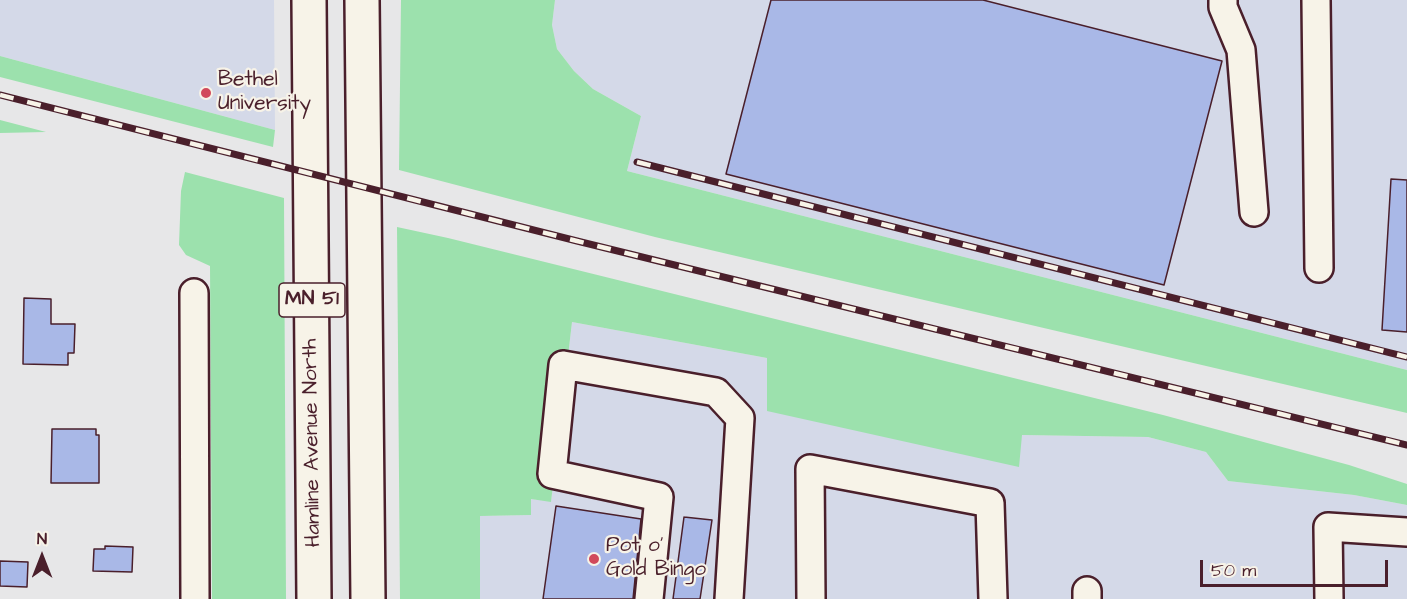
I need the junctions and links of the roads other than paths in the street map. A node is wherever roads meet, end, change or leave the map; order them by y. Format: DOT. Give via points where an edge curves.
graph roads {
  1 [pos="309,0"];
  2 [pos="362,0"];
  3 [pos="1223,0"];
  4 [pos="1316,0"];
  5 [pos="1254,212"];
  6 [pos="1319,268"];
  7 [pos="194,293"];
  8 [pos="1407,532"];
  9 [pos="195,599"];
  10 [pos="314,599"];
  11 [pos="368,599"];
  12 [pos="649,599"];
  13 [pos="729,599"];
  14 [pos="811,599"];
  15 [pos="993,599"];
  16 [pos="1329,599"];
  1 -- 10 [label="highway, Hamline Avenue North / MN 51"];
  2 -- 11 [label="highway, MN 51"];
  3 -- 5 [label="street" via="1241,50"];
  4 -- 6 [label="street"];
  7 -- 9 [label="street"];
  8 -- 16 [label="street" via="1328,527"];
  12 -- 13 [label="street" via="659,497 552,474 563,365 716,392 740,418"];
  14 -- 15 [label="street" via="810,469 990,503"];
}
